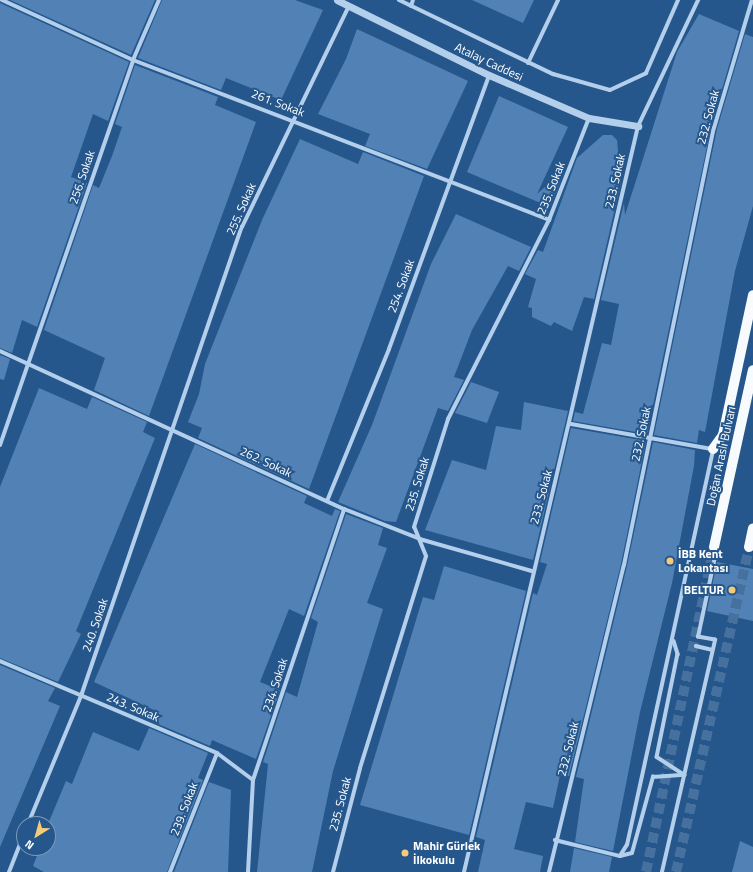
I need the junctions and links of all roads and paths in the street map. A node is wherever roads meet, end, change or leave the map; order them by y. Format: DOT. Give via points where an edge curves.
graph roads {
  1 [pos="2,0"];
  2 [pos="159,0"];
  3 [pos="337,0"];
  4 [pos="399,0"];
  5 [pos="413,0"];
  6 [pos="558,0"];
  7 [pos="678,0"];
  8 [pos="698,0"];
  9 [pos="752,0"];
  10 [pos="349,6"];
  11 [pos="411,6"];
  12 [pos="133,60"];
  13 [pos="528,63"];
  14 [pos="489,75"];
  15 [pos="589,118"];
  16 [pos="294,120"];
  17 [pos="638,126"];
  18 [pos="448,184"];
  19 [pos="549,220"];
  20 [pos="753,295"];
  21 [pos="0,351"];
  22 [pos="29,363"];
  23 [pos="753,370"];
  24 [pos="571,424"];
  25 [pos="175,430"];
  26 [pos="650,440"];
  27 [pos="0,445"];
  28 [pos="713,449"];
  29 [pos="327,501"];
  30 [pos="344,509"];
  31 [pos="753,528"];
  32 [pos="423,540"];
  33 [pos="749,548"];
  34 [pos="714,552"];
  35 [pos="532,571"];
  36 [pos="674,640"];
  37 [pos="696,646"];
  38 [pos="713,650"];
  39 [pos="0,661"];
  40 [pos="81,696"];
  41 [pos="217,753"];
  42 [pos="685,775"];
  43 [pos="253,780"];
  44 [pos="31,816"];
  45 [pos="555,840"];
  46 [pos="16,854"];
  47 [pos="620,856"];
  48 [pos="9,871"];
  49 [pos="15,872"];
  50 [pos="170,872"];
  51 [pos="248,872"];
  52 [pos="333,872"];
  53 [pos="464,872"];
  54 [pos="549,872"];
  55 [pos="662,872"];
  1 -- 12 [label="street, 261. Sokak"];
  2 -- 12 [label="street, 256. Sokak"];
  3 -- 10 [label="street, Atalay Caddesi"];
  4 -- 11 [label="street"];
  5 -- 11 [label="street"];
  6 -- 13 [label="street"];
  7 -- 13 [label="street" via="646,73 610,90"];
  8 -- 17 [label="street, 233. Sokak"];
  9 -- 26 [label="street, 232. Sokak" via="714,128"];
  10 -- 14 [label="street, Atalay Caddesi"];
  10 -- 16 [label="street, 255. Sokak"];
  11 -- 13 [label="street"];
  12 -- 16 [label="street, 261. Sokak"];
  12 -- 22 [label="street, 256. Sokak"];
  14 -- 15 [label="street, Atalay Caddesi"];
  14 -- 18 [label="street, 254. Sokak"];
  15 -- 17 [label="street, Atalay Caddesi"];
  15 -- 19 [label="street, 235. Sokak"];
  16 -- 18 [label="street, 261. Sokak"];
  16 -- 25 [label="street, 255. Sokak" via="242,227"];
  17 -- 24 [label="street, 233. Sokak"];
  18 -- 19 [label="street, 261. Sokak"];
  18 -- 29 [label="street, 254. Sokak" via="389,349"];
  19 -- 32 [label="street, 235. Sokak" via="448,419 414,527"];
  20 -- 28 [label="main road" via="723,435"];
  21 -- 22 [label="street, 262. Sokak"];
  22 -- 25 [label="street, 262. Sokak"];
  22 -- 27 [label="street, 256. Sokak"];
  23 -- 34 [label="main road, Doğan Araslı Bulvarı"];
  24 -- 26 [label="street"];
  24 -- 35 [label="street, 233. Sokak"];
  25 -- 29 [label="street, 262. Sokak"];
  25 -- 40 [label="street, 240. Sokak"];
  26 -- 28 [label="street"];
  26 -- 45 [label="street, 232. Sokak" via="624,565"];
  28 -- 36 [label="street"];
  29 -- 30 [label="street, 262. Sokak"];
  30 -- 32 [label="street, 262. Sokak"];
  30 -- 43 [label="street, 234. Sokak"];
  31 -- 33 [label="main road"];
  32 -- 35 [label="street, 262. Sokak"];
  32 -- 52 [label="street, 235. Sokak" via="426,556 360,768"];
  34 -- 38 [label="street" via="698,637 715,640"];
  35 -- 53 [label="street, 233. Sokak"];
  36 -- 42 [label="street" via="678,654 657,757"];
  36 -- 47 [label="street" via="627,845"];
  37 -- 38 [label="street"];
  38 -- 42 [label="street"];
  39 -- 40 [label="street, 243. Sokak"];
  40 -- 41 [label="street, 243. Sokak"];
  40 -- 44 [label="street, 240. Sokak"];
  41 -- 43 [label="street, 243. Sokak"];
  41 -- 50 [label="street, 239. Sokak"];
  42 -- 47 [label="street" via="653,777 632,853"];
  42 -- 55 [label="street"];
  43 -- 51 [label="street, 234. Sokak"];
  45 -- 47 [label="street"];
  45 -- 54 [label="street, 232. Sokak"];
  46 -- 48 [label="street"];
  48 -- 49 [label="street"];
}
